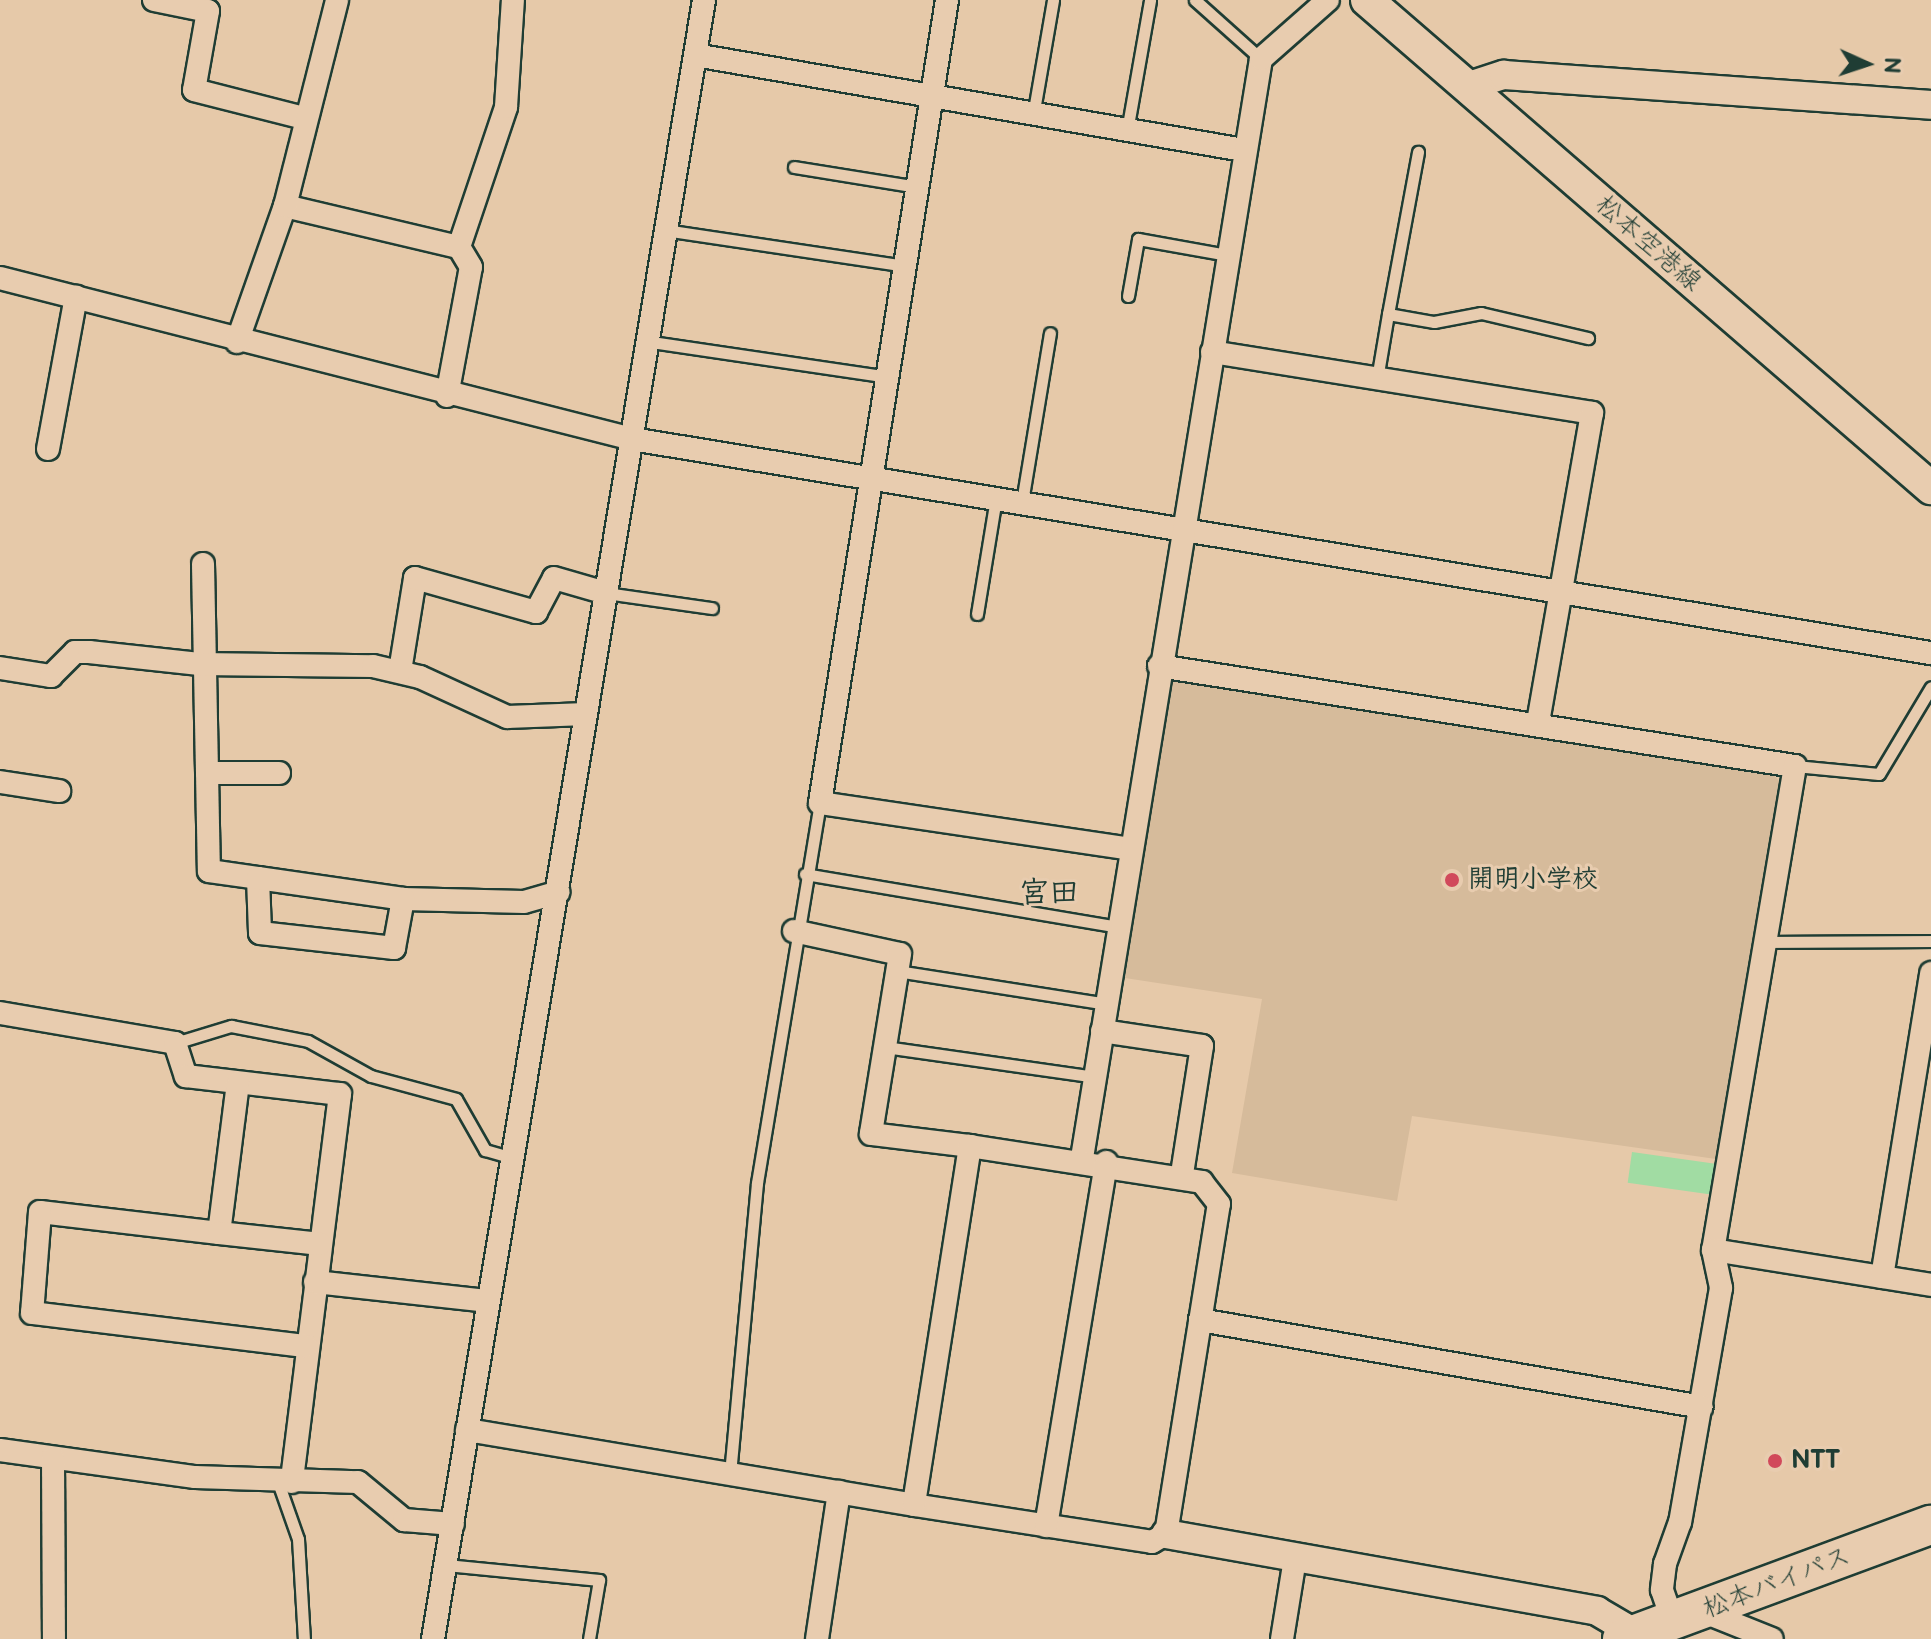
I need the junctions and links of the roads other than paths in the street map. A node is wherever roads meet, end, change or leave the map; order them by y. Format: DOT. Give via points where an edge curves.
graph roads {
  1 [pos="154,0"];
  2 [pos="337,0"];
  3 [pos="513,0"];
  4 [pos="704,0"];
  5 [pos="1053,0"];
  6 [pos="1150,0"];
  7 [pos="1195,0"];
  8 [pos="1328,0"];
  9 [pos="1367,0"];
  10 [pos="941,1"];
  11 [pos="695,55"];
  12 [pos="1261,59"];
  13 [pos="1466,87"];
  14 [pos="932,100"];
  15 [pos="1931,105"];
  16 [pos="1033,116"];
  17 [pos="304,118"];
  18 [pos="1127,131"];
  19 [pos="1243,150"];
  20 [pos="1418,152"];
  21 [pos="794,167"];
  22 [pos="918,187"];
  23 [pos="285,206"];
  24 [pos="664,229"];
  25 [pos="459,247"];
  26 [pos="1227,255"];
  27 [pos="906,266"];
  28 [pos="0,278"];
  29 [pos="1128,296"];
  30 [pos="76,297"];
  31 [pos="1388,314"];
  32 [pos="1050,333"];
  33 [pos="1588,338"];
  34 [pos="645,341"];
  35 [pos="237,342"];
  36 [pos="1212,352"];
  37 [pos="888,378"];
  38 [pos="1377,379"];
  39 [pos="447,396"];
  40 [pos="632,439"];
  41 [pos="48,449"];
  42 [pos="873,478"];
  43 [pos="1931,488"];
  44 [pos="996,498"];
  45 [pos="1022,502"];
  46 [pos="1180,531"];
  47 [pos="203,564"];
  48 [pos="1563,589"];
  49 [pos="606,593"];
  50 [pos="712,608"];
  51 [pos="977,614"];
  52 [pos="1931,653"];
  53 [pos="199,664"];
  54 [pos="1159,666"];
  55 [pos="0,668"];
  56 [pos="400,671"];
  57 [pos="1931,687"];
  58 [pos="586,714"];
  59 [pos="1538,724"];
  60 [pos="1795,766"];
  61 [pos="207,773"];
  62 [pos="279,773"];
  63 [pos="0,782"];
  64 [pos="59,791"];
  65 [pos="820,803"];
  66 [pos="1132,849"];
  67 [pos="805,874"];
  68 [pos="258,878"];
  69 [pos="559,892"];
  70 [pos="403,899"];
  71 [pos="1119,927"];
  72 [pos="794,931"];
  73 [pos="1931,941"];
  74 [pos="1766,942"];
  75 [pos="897,971"];
  76 [pos="1931,973"];
  77 [pos="1107,1004"];
  78 [pos="0,1013"];
  79 [pos="1102,1031"];
  80 [pos="175,1043"];
  81 [pos="885,1047"];
  82 [pos="1095,1077"];
  83 [pos="238,1083"];
  84 [pos="970,1146"];
  85 [pos="513,1158"];
  86 [pos="1082,1158"];
  87 [pos="1106,1162"];
  88 [pos="1182,1173"];
  89 [pos="219,1233"];
  90 [pos="320,1244"];
  91 [pos="1713,1250"];
  92 [pos="1882,1277"];
  93 [pos="315,1282"];
  94 [pos="1931,1285"];
  95 [pos="487,1301"];
  96 [pos="1200,1320"];
  97 [pos="306,1346"];
  98 [pos="1702,1407"];
  99 [pos="467,1430"];
  100 [pos="0,1450"];
  101 [pos="53,1458"];
  102 [pos="730,1474"];
  103 [pos="286,1483"];
  104 [pos="839,1492"];
  105 [pos="914,1505"];
  106 [pos="453,1524"];
  107 [pos="1931,1525"];
  108 [pos="1046,1526"];
  109 [pos="1166,1534"];
  110 [pos="1295,1559"];
  111 [pos="446,1565"];
  112 [pos="1688,1616"];
  113 [pos="1629,1636"];
  114 [pos="54,1639"];
  115 [pos="304,1639"];
  116 [pos="433,1639"];
  117 [pos="589,1639"];
  118 [pos="817,1639"];
  119 [pos="1282,1639"];
  120 [pos="1772,1639"];
  1 -- 17 [label="street" via="208,11 194,90"];
  2 -- 17 [label="street"];
  3 -- 25 [label="street" via="506,107"];
  4 -- 11 [label="street"];
  5 -- 16 [label="lane"];
  6 -- 18 [label="lane"];
  7 -- 12 [label="lane"];
  8 -- 12 [label="street"];
  9 -- 13 [label="main road, 松本空港線"];
  10 -- 14 [label="street"];
  11 -- 14 [label="street"];
  11 -- 24 [label="street"];
  12 -- 19 [label="street"];
  13 -- 15 [label="street" via="1504,75"];
  13 -- 43 [label="main road, 松本空港線"];
  14 -- 16 [label="street"];
  14 -- 22 [label="street"];
  16 -- 18 [label="street"];
  17 -- 23 [label="street"];
  18 -- 19 [label="street"];
  19 -- 26 [label="street"];
  20 -- 31 [label="lane"];
  21 -- 22 [label="lane"];
  22 -- 27 [label="street"];
  23 -- 25 [label="street"];
  23 -- 35 [label="street"];
  24 -- 27 [label="lane"];
  24 -- 34 [label="street"];
  25 -- 39 [label="street" via="471,267"];
  26 -- 29 [label="lane" via="1138,239"];
  26 -- 36 [label="street"];
  27 -- 37 [label="street"];
  28 -- 30 [label="street"];
  30 -- 35 [label="street"];
  30 -- 41 [label="street"];
  31 -- 33 [label="lane" via="1434,322 1481,313"];
  31 -- 38 [label="lane"];
  32 -- 45 [label="lane"];
  34 -- 37 [label="lane"];
  34 -- 40 [label="street"];
  35 -- 39 [label="street"];
  36 -- 38 [label="street"];
  36 -- 46 [label="street"];
  37 -- 42 [label="street"];
  38 -- 48 [label="street" via="1592,413"];
  39 -- 40 [label="street"];
  40 -- 42 [label="street"];
  40 -- 49 [label="street"];
  42 -- 44 [label="street"];
  42 -- 65 [label="street"];
  44 -- 45 [label="street"];
  44 -- 51 [label="lane"];
  45 -- 46 [label="street"];
  46 -- 48 [label="street"];
  46 -- 54 [label="street"];
  47 -- 53 [label="street"];
  48 -- 52 [label="street"];
  48 -- 59 [label="street"];
  49 -- 50 [label="lane"];
  49 -- 56 [label="street" via="554,578 536,612 415,578"];
  49 -- 58 [label="street"];
  53 -- 55 [label="street" via="75,652 51,676"];
  53 -- 56 [label="street"];
  53 -- 61 [label="street"];
  54 -- 59 [label="street"];
  54 -- 66 [label="street"];
  56 -- 58 [label="street" via="507,717"];
  57 -- 60 [label="lane" via="1879,774"];
  58 -- 69 [label="street"];
  59 -- 60 [label="street"];
  60 -- 74 [label="street"];
  61 -- 62 [label="street"];
  61 -- 68 [label="street" via="209,871"];
  63 -- 64 [label="street"];
  65 -- 66 [label="street"];
  65 -- 67 [label="lane"];
  66 -- 71 [label="street"];
  67 -- 71 [label="lane"];
  67 -- 72 [label="lane"];
  68 -- 70 [label="street"];
  68 -- 70 [label="street" via="260,933 394,948"];
  69 -- 70 [label="street" via="524,902"];
  69 -- 85 [label="street"];
  71 -- 77 [label="street"];
  72 -- 75 [label="street" via="900,954"];
  72 -- 102 [label="lane" via="757,1183"];
  73 -- 74 [label="lane"];
  74 -- 91 [label="street"];
  75 -- 77 [label="lane"];
  75 -- 81 [label="street"];
  76 -- 92 [label="street"];
  77 -- 79 [label="street"];
  78 -- 80 [label="street"];
  79 -- 82 [label="street"];
  79 -- 88 [label="street" via="1202,1046"];
  80 -- 83 [label="street" via="186,1076"];
  80 -- 85 [label="lane" via="231,1026 308,1041 371,1076 456,1099 485,1150"];
  81 -- 82 [label="lane"];
  81 -- 84 [label="street" via="871,1134"];
  82 -- 86 [label="street"];
  83 -- 89 [label="street"];
  83 -- 90 [label="street" via="340,1094"];
  84 -- 86 [label="street"];
  84 -- 105 [label="street"];
  85 -- 95 [label="street"];
  86 -- 87 [label="street"];
  87 -- 88 [label="street"];
  87 -- 108 [label="street"];
  88 -- 96 [label="street" via="1202,1182 1219,1204"];
  89 -- 90 [label="street"];
  89 -- 97 [label="street" via="40,1212 32,1313"];
  90 -- 93 [label="street"];
  91 -- 92 [label="street"];
  91 -- 98 [label="street" via="1721,1288"];
  92 -- 94 [label="street"];
  93 -- 95 [label="street"];
  93 -- 97 [label="street"];
  95 -- 99 [label="street"];
  96 -- 98 [label="street"];
  96 -- 109 [label="street"];
  97 -- 103 [label="street"];
  98 -- 112 [label="street" via="1662,1590"];
  99 -- 102 [label="street"];
  99 -- 106 [label="street"];
  100 -- 101 [label="street"];
  101 -- 103 [label="street"];
  101 -- 114 [label="street"];
  102 -- 104 [label="street"];
  103 -- 106 [label="street" via="309,1476 358,1482 404,1520"];
  103 -- 115 [label="lane" via="298,1539"];
  104 -- 105 [label="street"];
  104 -- 118 [label="street"];
  105 -- 108 [label="street"];
  106 -- 111 [label="street"];
  107 -- 112 [label="highway, 松本バイパス"];
  108 -- 109 [label="street" via="1152,1542"];
  109 -- 110 [label="street"];
  110 -- 113 [label="street" via="1597,1611"];
  110 -- 119 [label="street"];
  111 -- 116 [label="street"];
  111 -- 117 [label="lane" via="599,1580"];
  112 -- 113 [label="highway, 松本バイパス"];
  112 -- 120 [label="street"];
}
